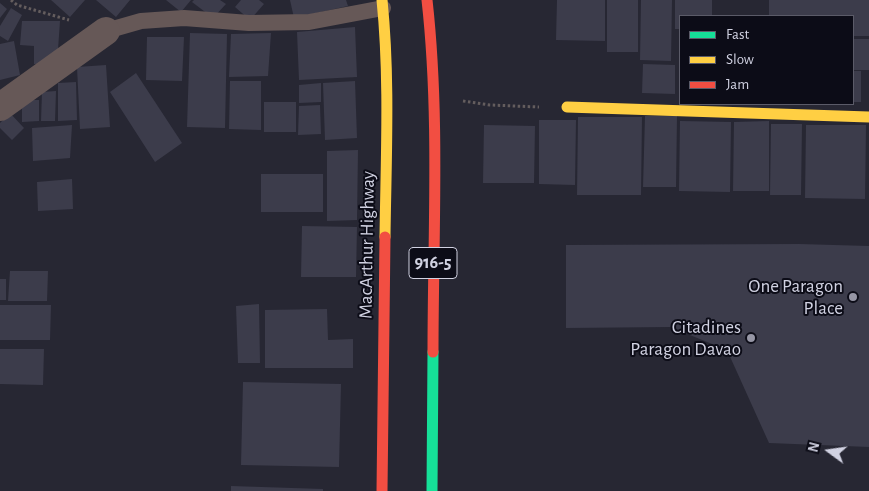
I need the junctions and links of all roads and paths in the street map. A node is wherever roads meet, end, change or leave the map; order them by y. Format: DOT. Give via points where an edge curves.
graph roads {
  1 [pos="10,0"];
  2 [pos="427,0"];
  3 [pos="383,4"];
  4 [pos="106,31"];
  5 [pos="455,100"];
  6 [pos="0,107"];
  7 [pos="567,107"];
  8 [pos="869,117"];
  9 [pos="382,491"];
  10 [pos="432,491"];
  1 -- 4 [label="path" via="17,5"];
  2 -- 10 [label="main road, 916-5" via="434,121"];
  3 -- 4 [label="lane" via="309,22 248,23 184,18 141,21"];
  3 -- 9 [label="main road, MacArthur Highway / 916-5" via="386,110"];
  4 -- 6 [label="street"];
  5 -- 7 [label="path" via="490,105"];
  7 -- 8 [label="main road"];
}
